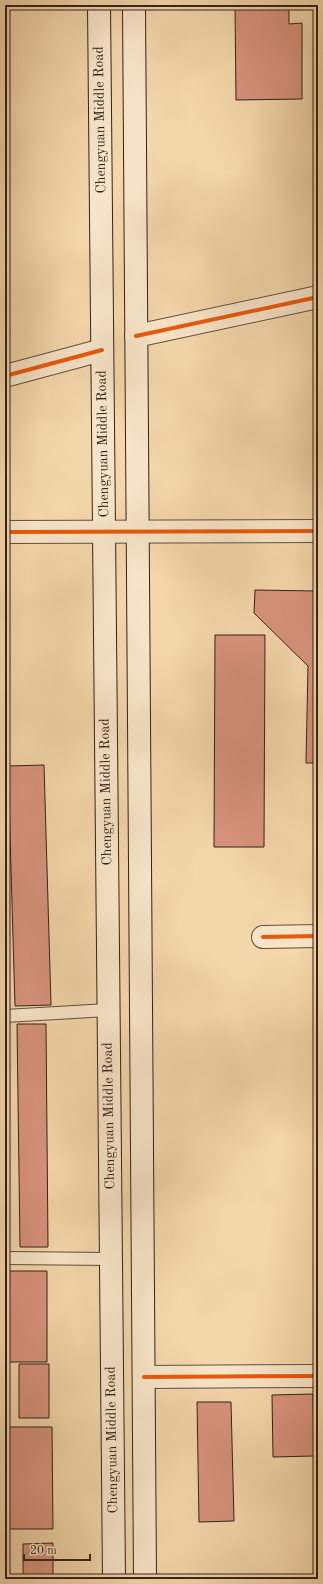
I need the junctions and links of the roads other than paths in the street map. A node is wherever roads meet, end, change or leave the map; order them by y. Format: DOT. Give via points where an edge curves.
graph roads {
  1 [pos="99,5"];
  2 [pos="134,5"];
  3 [pos="318,297"];
  4 [pos="136,336"];
  5 [pos="102,350"];
  6 [pos="5,376"];
  7 [pos="5,532"];
  8 [pos="104,532"];
  9 [pos="138,532"];
  10 [pos="318,532"];
  11 [pos="318,936"];
  12 [pos="263,937"];
  13 [pos="108,1010"];
  14 [pos="5,1016"];
  15 [pos="5,1258"];
  16 [pos="111,1259"];
  17 [pos="318,1376"];
  18 [pos="144,1377"];
  19 [pos="114,1579"];
  20 [pos="145,1579"];
  1 -- 5 [label="main road, Chengyuan Middle Road"];
  2 -- 4 [label="main road"];
  3 -- 4 [label="main road"];
  4 -- 9 [label="main road"];
  5 -- 6 [label="main road"];
  5 -- 8 [label="main road, Chengyuan Middle Road"];
  7 -- 8 [label="main road"];
  8 -- 9 [label="main road"];
  8 -- 13 [label="main road, Chengyuan Middle Road"];
  9 -- 10 [label="main road"];
  9 -- 18 [label="main road"];
  11 -- 12 [label="main road"];
  13 -- 14 [label="lane"];
  13 -- 16 [label="main road, Chengyuan Middle Road"];
  15 -- 16 [label="lane"];
  16 -- 19 [label="main road, Chengyuan Middle Road"];
  17 -- 18 [label="main road"];
  18 -- 20 [label="main road"];
}
